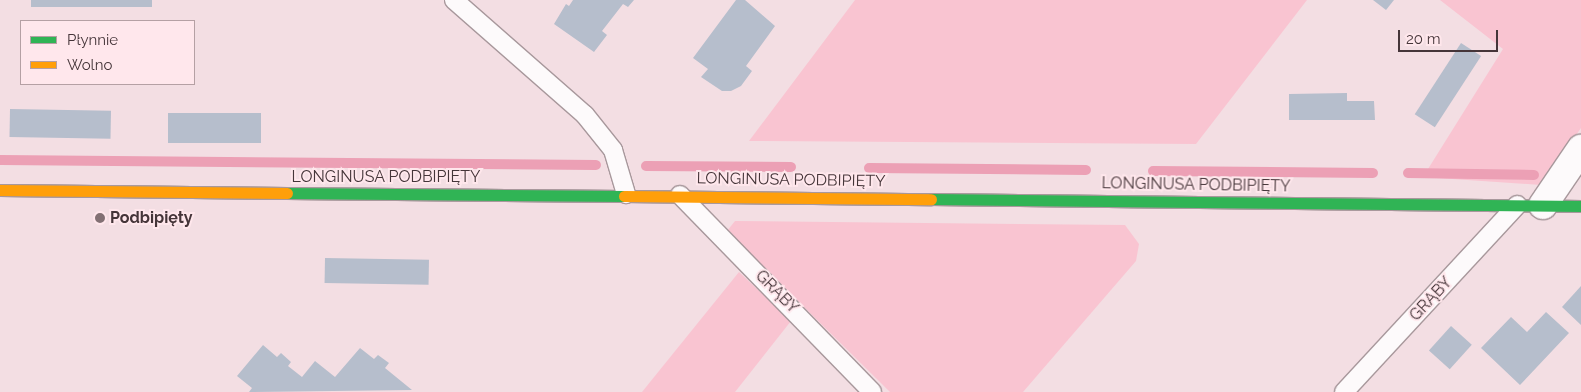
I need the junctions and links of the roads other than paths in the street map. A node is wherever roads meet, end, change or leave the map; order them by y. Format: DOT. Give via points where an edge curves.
graph roads {
  1 [pos="454,0"];
  2 [pos="1581,149"];
  3 [pos="0,190"];
  4 [pos="626,194"];
  5 [pos="680,195"];
  6 [pos="1530,205"];
  7 [pos="1581,206"];
  8 [pos="872,392"];
  9 [pos="1344,392"];
  1 -- 4 [label="lane" via="585,114 613,150"];
  2 -- 6 [label="street, GRĄBY"];
  3 -- 4 [label="street, LONGINUSA PODBIPIĘTY"];
  4 -- 5 [label="street, LONGINUSA PODBIPIĘTY"];
  5 -- 6 [label="street, LONGINUSA PODBIPIĘTY"];
  5 -- 8 [label="lane, GRĄBY"];
  6 -- 7 [label="street, LONGINUSA PODBIPIĘTY"];
  6 -- 9 [label="lane, GRĄBY"];
}
